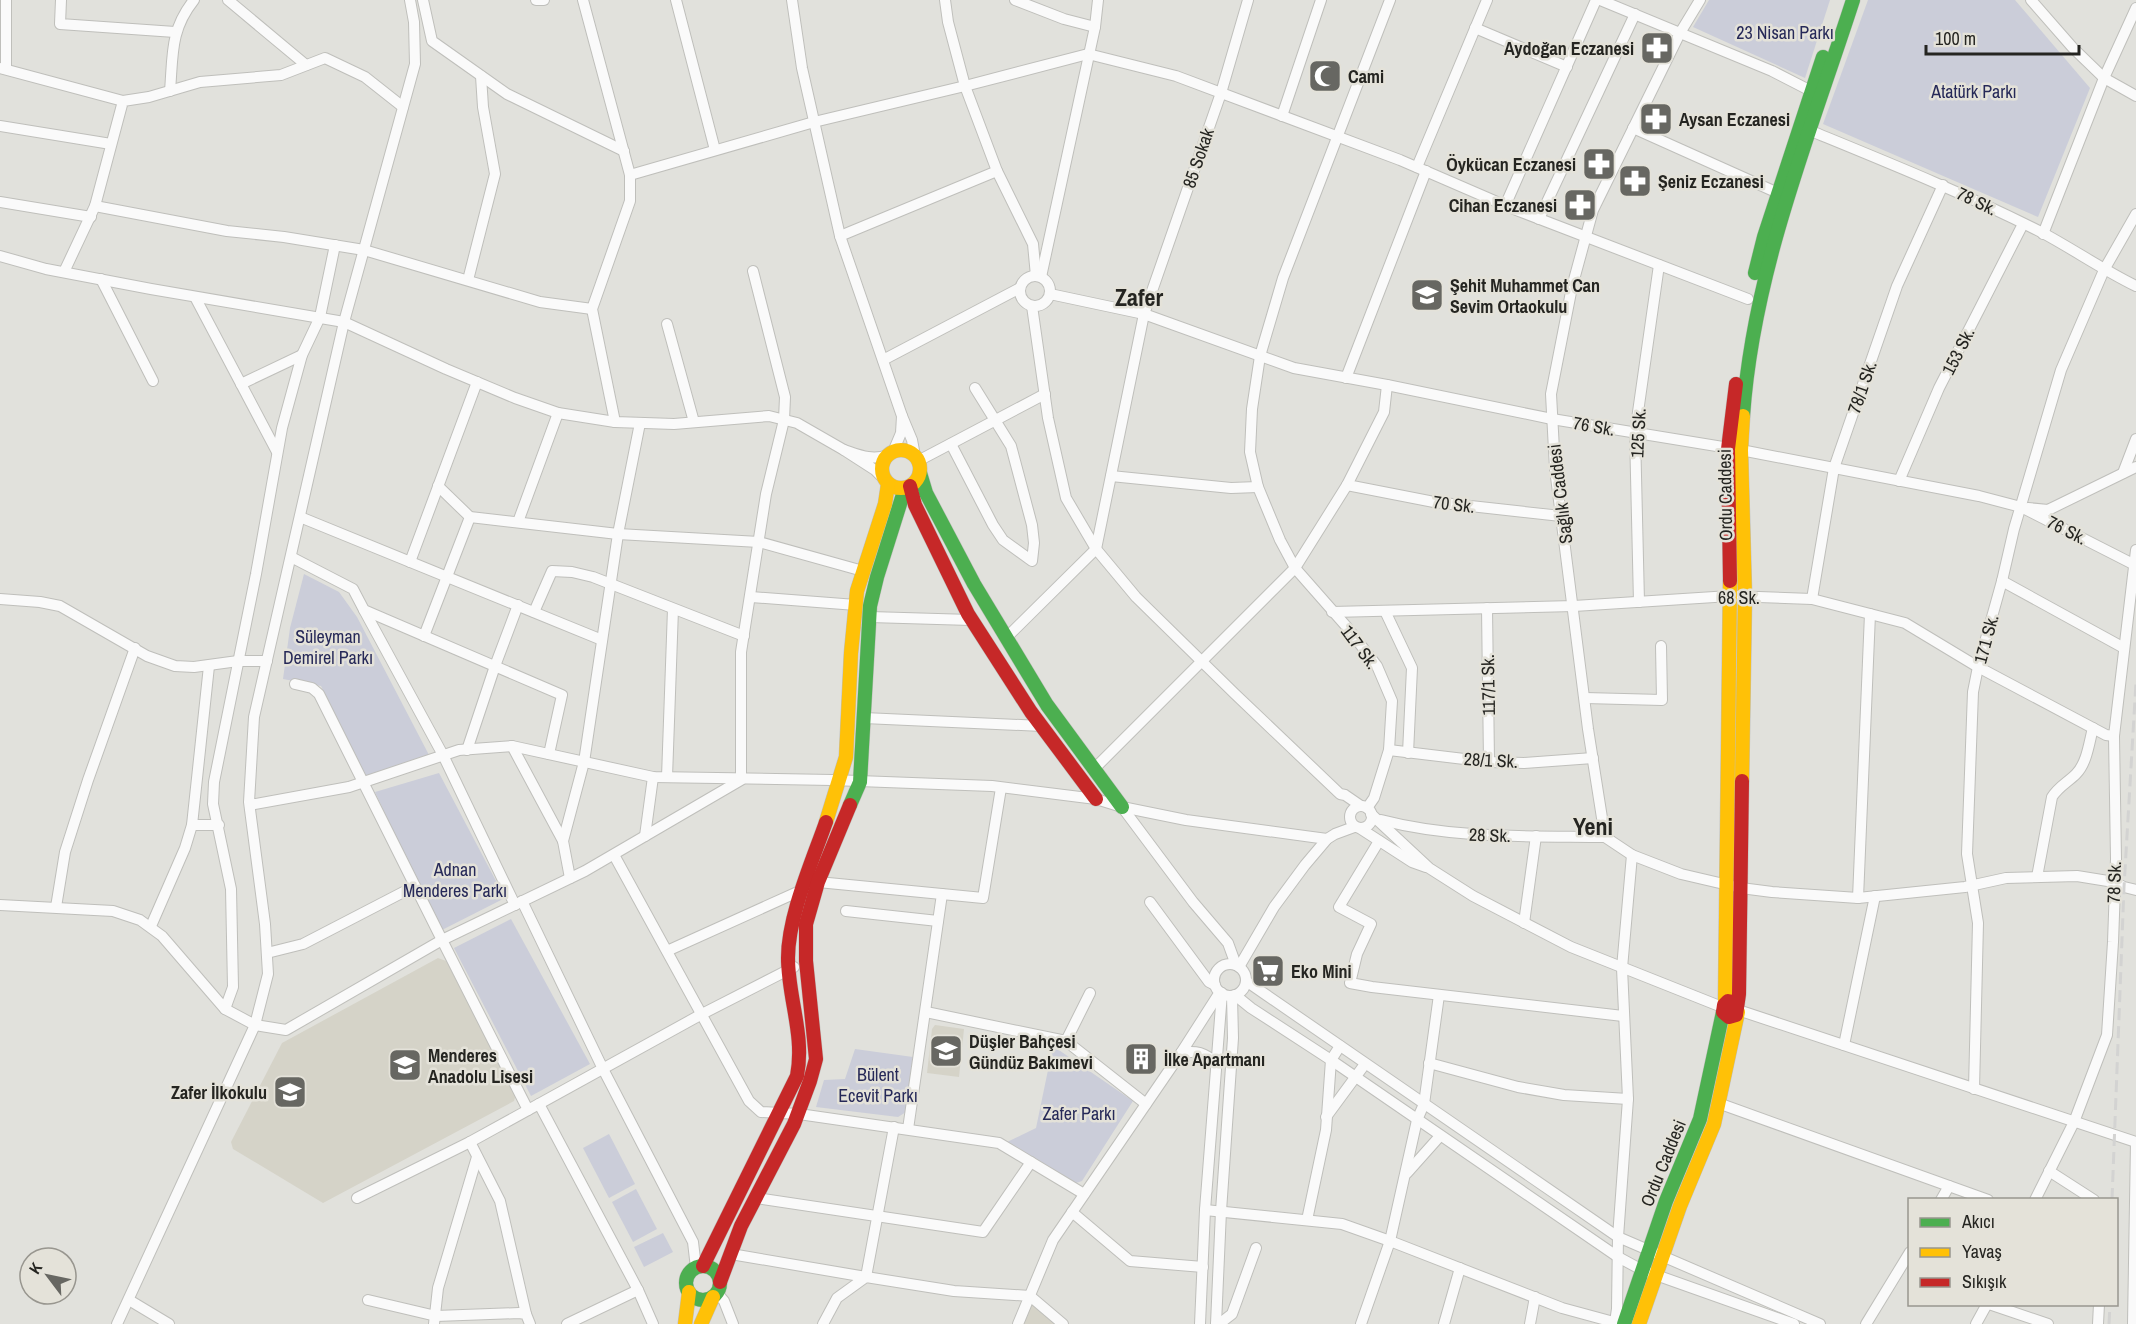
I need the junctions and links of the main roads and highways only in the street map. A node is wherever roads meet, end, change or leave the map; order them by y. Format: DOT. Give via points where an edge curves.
graph roads {
  1 [pos="1843,0"];
  2 [pos="1853,0"];
  3 [pos="1817,92"];
  4 [pos="1735,450"];
  5 [pos="918,464"];
  6 [pos="886,481"];
  7 [pos="907,487"];
  8 [pos="1006,638"];
  9 [pos="992,652"];
  10 [pos="1096,799"];
  11 [pos="1122,807"];
  12 [pos="1731,1008"];
  13 [pos="699,1267"];
  14 [pos="717,1291"];
  15 [pos="689,1292"];
  16 [pos="1620,1323"];
  17 [pos="685,1324"];
  18 [pos="701,1324"];
  19 [pos="1639,1324"];
  1 -- 3 [label="main road, Ordu Caddesi"];
  2 -- 3 [label="main road, Ordu Caddesi"];
  3 -- 4 [label="main road, Ordu Caddesi" via="1811,130 1760,296"];
  3 -- 4 [label="main road, Ordu Caddesi" via="1778,193 1748,299 1728,433"];
  4 -- 12 [label="main road, Ordu Caddesi" via="1726,884"];
  4 -- 12 [label="main road, Ordu Caddesi" via="1745,596 1741,888"];
  5 -- 6 [label="main road" via="905,450 890,454 882,466"];
  5 -- 7 [label="main road" via="917,479"];
  5 -- 8 [label="main road" via="926,493"];
  6 -- 7 [label="main road" via="894,487"];
  6 -- 13 [label="main road" via="885,504 857,591 846,758 790,936 789,969 801,1056 797,1076"];
  7 -- 9 [label="main road" via="971,620"];
  7 -- 14 [label="main road" via="870,606 860,782 818,882 806,924 816,1059 813,1074 799,1114 741,1228"];
  8 -- 9 [label="main road"];
  8 -- 11 [label="main road" via="1047,705"];
  9 -- 10 [label="main road"];
  12 -- 16 [label="main road, Ordu Caddesi" via="1700,1119"];
  12 -- 19 [label="main road, Ordu Caddesi" via="1714,1124 1680,1206"];
  13 -- 14 [label="main road" via="716,1272"];
  13 -- 15 [label="main road" via="688,1276"];
  14 -- 15 [label="main road" via="702,1300"];
  14 -- 18 [label="main road"];
  15 -- 17 [label="main road"];
}
